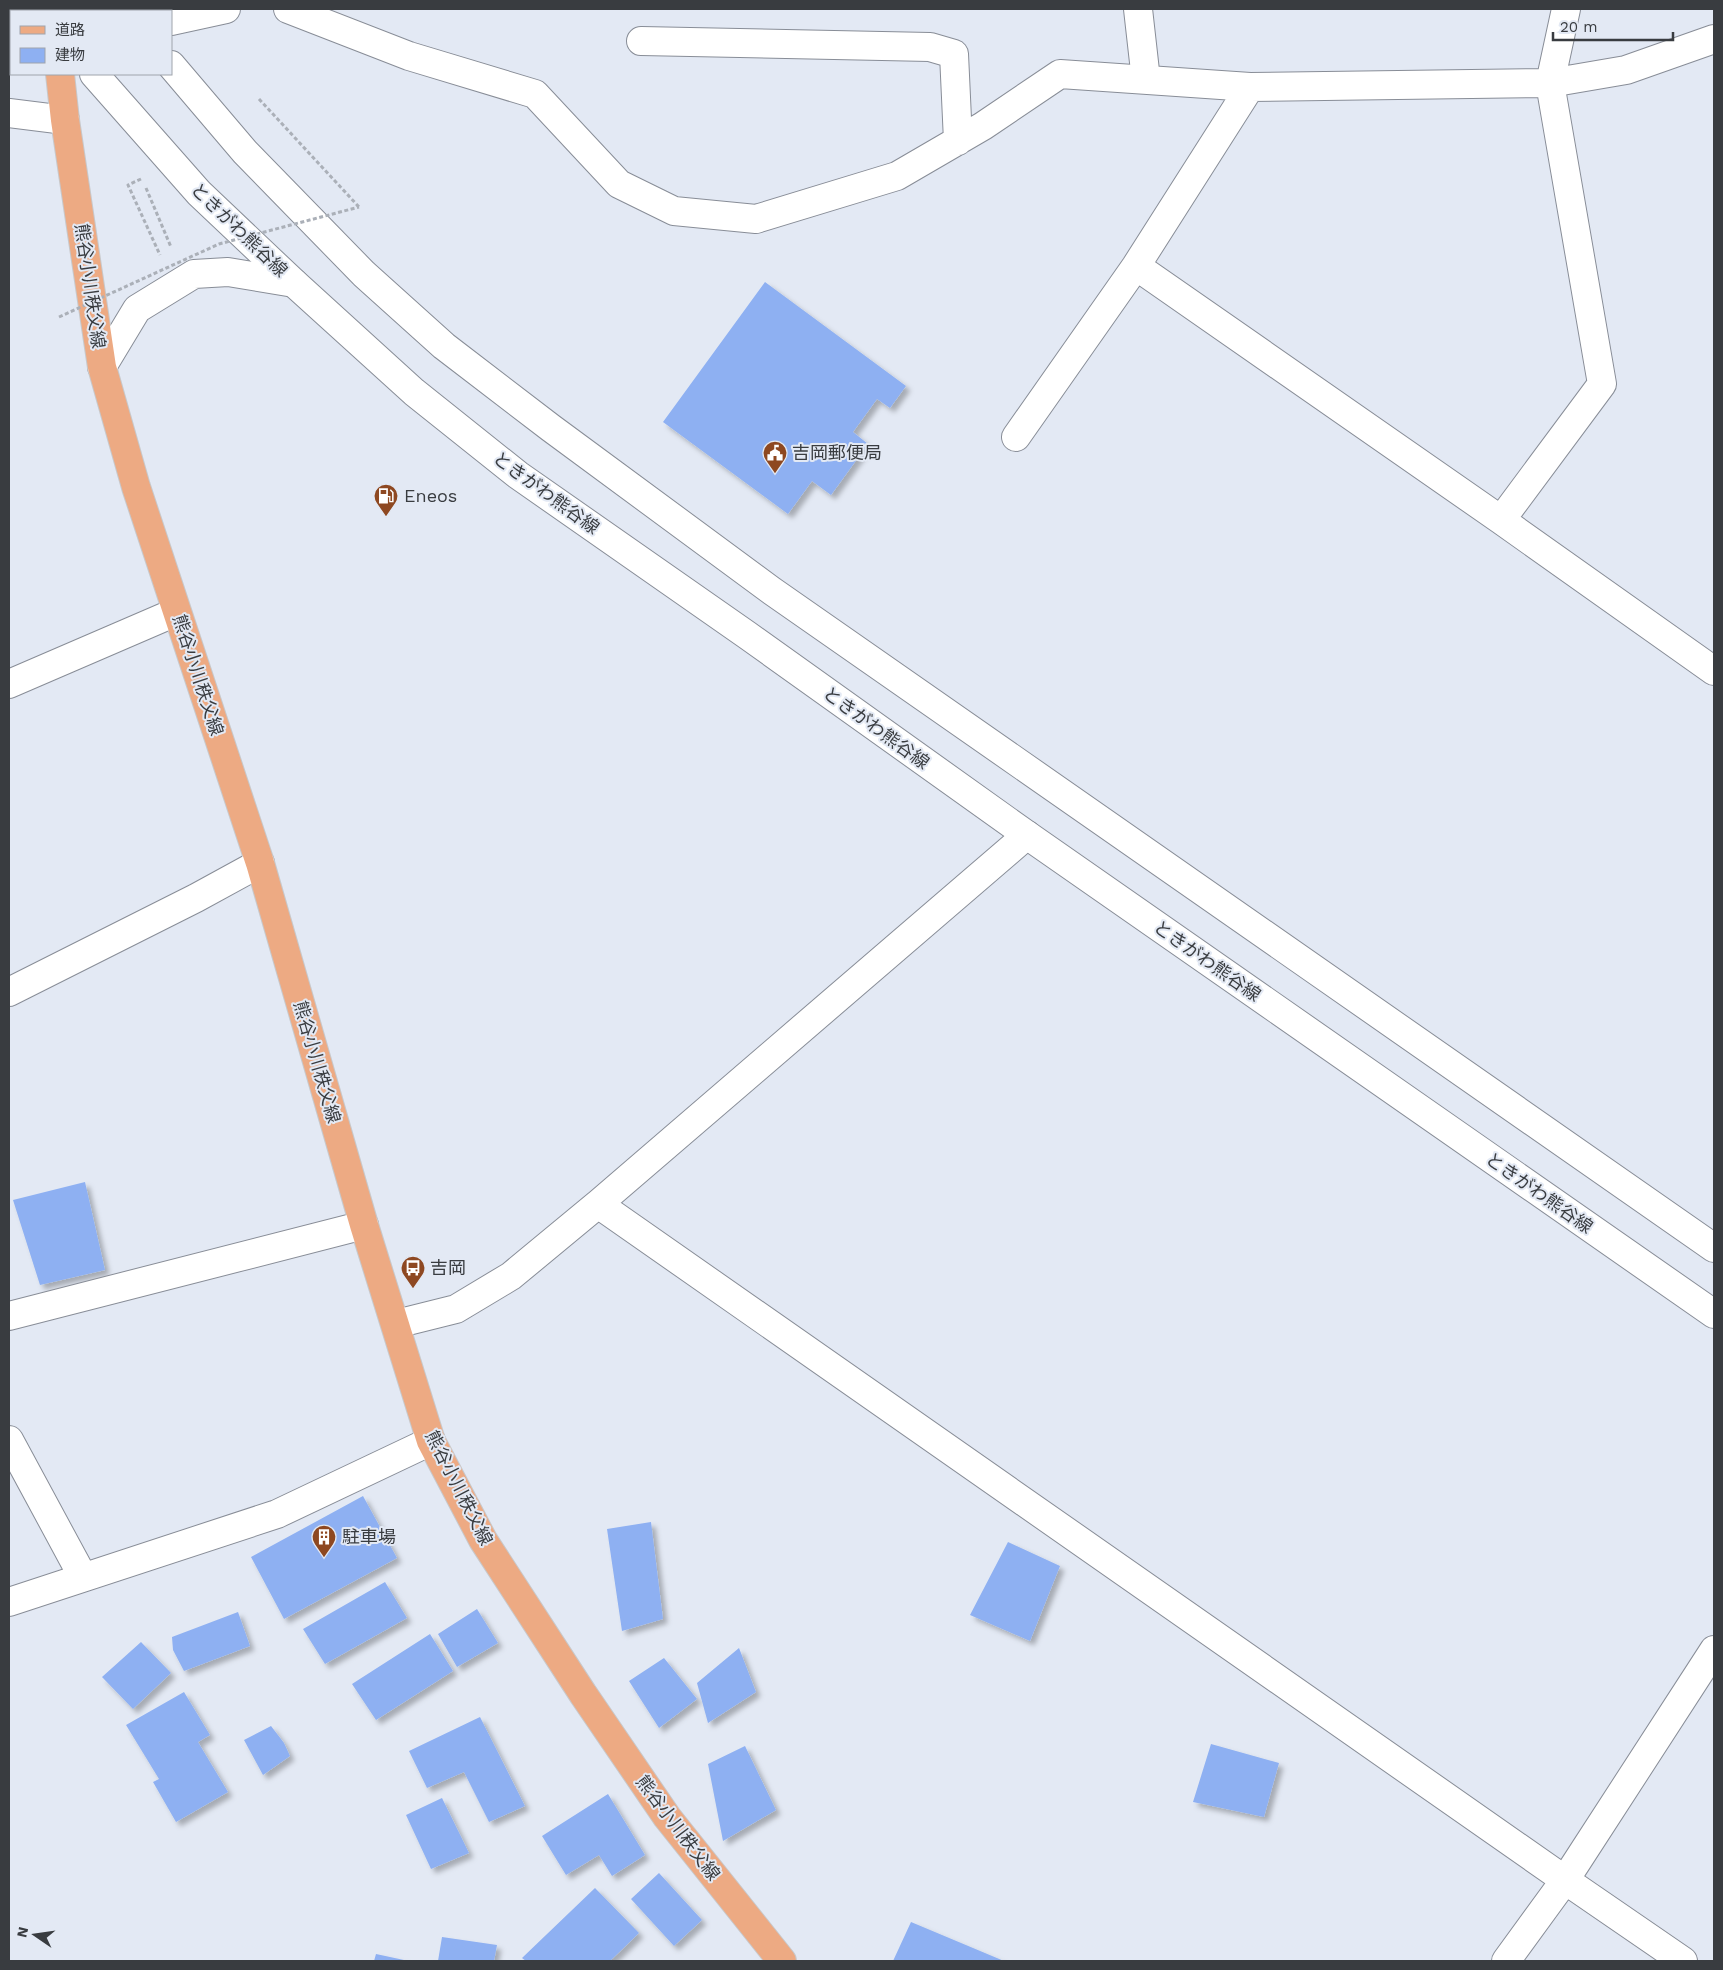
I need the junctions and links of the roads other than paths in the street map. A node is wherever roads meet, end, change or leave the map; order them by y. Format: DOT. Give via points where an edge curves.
graph roads {
  1 [pos="226,9"];
  2 [pos="288,9"];
  3 [pos="1138,9"];
  4 [pos="1566,9"];
  5 [pos="172,21"];
  6 [pos="1714,39"];
  7 [pos="640,42"];
  8 [pos="172,66"];
  9 [pos="60,75"];
  10 [pos="95,75"];
  11 [pos="1146,80"];
  12 [pos="1550,82"];
  13 [pos="1250,87"];
  14 [pos="9,113"];
  15 [pos="64,120"];
  16 [pos="958,141"];
  17 [pos="1136,266"];
  18 [pos="294,283"];
  19 [pos="102,367"];
  20 [pos="1016,437"];
  21 [pos="1501,520"];
  22 [pos="176,612"];
  23 [pos="1714,671"];
  24 [pos="9,684"];
  25 [pos="1027,835"];
  26 [pos="260,863"];
  27 [pos="9,992"];
  28 [pos="598,1204"];
  29 [pos="364,1224"];
  30 [pos="1714,1248"];
  31 [pos="1714,1314"];
  32 [pos="9,1316"];
  33 [pos="396,1324"];
  34 [pos="9,1440"];
  35 [pos="431,1441"];
  36 [pos="83,1577"];
  37 [pos="9,1602"];
  38 [pos="1714,1650"];
  39 [pos="1564,1880"];
  40 [pos="782,1961"];
  41 [pos="1506,1961"];
  42 [pos="1683,1961"];
  1 -- 5 [label="street"];
  2 -- 16 [label="street" via="409,56 535,94 619,184 674,211 756,219 897,176"];
  3 -- 11 [label="street"];
  4 -- 12 [label="street"];
  6 -- 12 [label="street" via="1626,70"];
  7 -- 16 [label="street" via="930,47 954,54"];
  8 -- 30 [label="street" via="245,152 364,274 459,358 772,591"];
  9 -- 15 [label="main road, 熊谷小川秩父線"];
  10 -- 18 [label="street, ときがわ熊谷線" via="199,193"];
  11 -- 13 [label="street"];
  11 -- 16 [label="street" via="1060,74"];
  12 -- 13 [label="street"];
  12 -- 21 [label="street" via="1602,384"];
  13 -- 17 [label="street"];
  14 -- 15 [label="street"];
  15 -- 19 [label="main road, 熊谷小川秩父線"];
  17 -- 20 [label="street"];
  17 -- 21 [label="street"];
  18 -- 19 [label="street" via="228,272 194,274 137,309"];
  18 -- 25 [label="street, ときがわ熊谷線" via="414,392 518,475"];
  19 -- 22 [label="main road, 熊谷小川秩父線"];
  21 -- 23 [label="street"];
  22 -- 24 [label="street"];
  22 -- 26 [label="main road, 熊谷小川秩父線"];
  25 -- 28 [label="street"];
  25 -- 31 [label="street, ときがわ熊谷線"];
  26 -- 27 [label="street"];
  26 -- 29 [label="main road, 熊谷小川秩父線"];
  28 -- 33 [label="street" via="511,1276 456,1309"];
  28 -- 39 [label="street"];
  29 -- 32 [label="street"];
  29 -- 33 [label="main road, 熊谷小川秩父線"];
  33 -- 35 [label="main road, 熊谷小川秩父線"];
  34 -- 36 [label="street"];
  35 -- 36 [label="street" via="277,1514"];
  35 -- 40 [label="main road, 熊谷小川秩父線" via="483,1540 583,1694 668,1818"];
  36 -- 37 [label="street"];
  38 -- 39 [label="street"];
  39 -- 41 [label="street"];
  39 -- 42 [label="street"];
}
